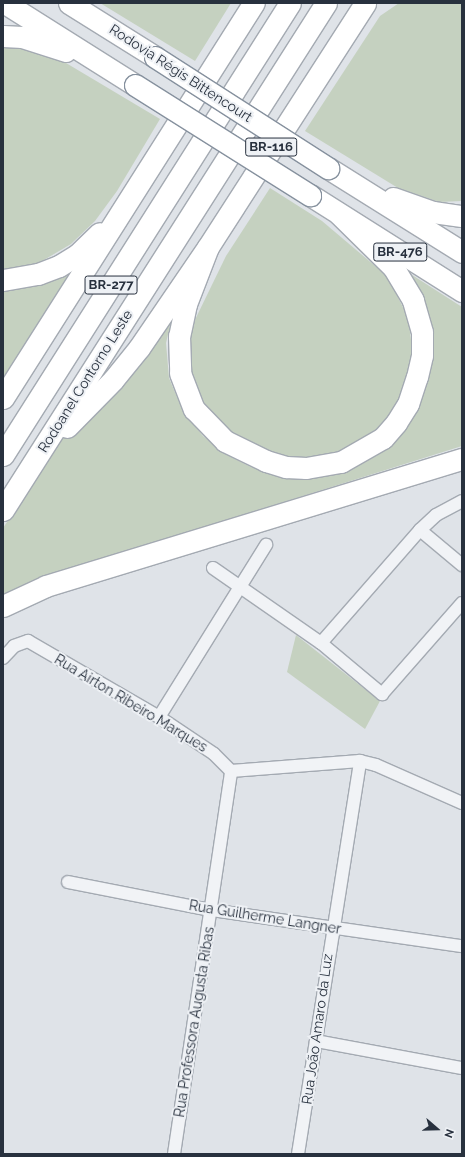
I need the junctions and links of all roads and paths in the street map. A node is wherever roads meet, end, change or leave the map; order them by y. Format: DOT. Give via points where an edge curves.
graph roads {
  1 [pos="5,3"];
  2 [pos="69,3"];
  3 [pos="86,3"];
  4 [pos="254,3"];
  5 [pos="290,3"];
  6 [pos="326,3"];
  7 [pos="365,3"];
  8 [pos="380,3"];
  9 [pos="117,32"];
  10 [pos="3,36"];
  11 [pos="334,47"];
  12 [pos="102,64"];
  13 [pos="353,183"];
  14 [pos="310,195"];
  15 [pos="126,207"];
  16 [pos="339,214"];
  17 [pos="462,216"];
  18 [pos="208,247"];
  19 [pos="462,252"];
  20 [pos="3,280"];
  21 [pos="78,281"];
  22 [pos="462,291"];
  23 [pos="3,398"];
  24 [pos="3,454"];
  25 [pos="462,459"];
  26 [pos="31,466"];
  27 [pos="462,501"];
  28 [pos="3,510"];
  29 [pos="420,530"];
  30 [pos="266,545"];
  31 [pos="462,565"];
  32 [pos="213,568"];
  33 [pos="240,587"];
  34 [pos="462,603"];
  35 [pos="3,606"];
  36 [pos="321,643"];
  37 [pos="3,658"];
  38 [pos="159,717"];
  39 [pos="360,761"];
  40 [pos="231,772"];
  41 [pos="462,803"];
  42 [pos="68,882"];
  43 [pos="211,910"];
  44 [pos="332,928"];
  45 [pos="462,946"];
  46 [pos="316,1041"];
  47 [pos="462,1068"];
  48 [pos="174,1154"];
  49 [pos="298,1154"];
  1 -- 12 [label="highway"];
  2 -- 9 [label="highway, Rodovia Régis Bittencourt / BR-116"];
  3 -- 9 [label="highway"];
  4 -- 15 [label="highway"];
  5 -- 24 [label="highway, Rodoanel Contorno Leste / BR-277"];
  6 -- 26 [label="highway, Rodoanel Contorno Leste / BR-277"];
  7 -- 11 [label="highway"];
  8 -- 11 [label="highway"];
  9 -- 13 [label="highway, Rodovia Régis Bittencourt / BR-116, bridge"];
  10 -- 12 [label="highway" via="22,37"];
  11 -- 18 [label="highway, BR-116"];
  12 -- 14 [label="highway, BR-116, bridge"];
  13 -- 17 [label="highway" via="433,212"];
  13 -- 19 [label="highway, BR-116"];
  14 -- 16 [label="highway, BR-476"];
  15 -- 20 [label="highway" via="78,254 59,266 38,274"];
  15 -- 21 [label="highway"];
  16 -- 18 [label="highway" via="393,267 413,300 422,332 422,355 408,404 383,438 341,462 306,468 266,462 225,441 194,409 180,373 179,336 186,304"];
  16 -- 22 [label="highway, BR-476"];
  18 -- 26 [label="highway, BR-116" via="126,365"];
  21 -- 23 [label="highway"];
  21 -- 24 [label="highway"];
  25 -- 35 [label="highway" via="46,586"];
  26 -- 28 [label="highway, Rodoanel Contorno Leste / BR-116"];
  27 -- 29 [label="street" via="436,515"];
  29 -- 31 [label="street"];
  29 -- 36 [label="street"];
  30 -- 33 [label="street"];
  32 -- 33 [label="street"];
  33 -- 36 [label="street"];
  33 -- 38 [label="street"];
  34 -- 36 [label="street" via="382,694"];
  37 -- 38 [label="street, Rua Airton Ribeiro Marques" via="14,646 28,641"];
  38 -- 40 [label="street, Rua Airton Ribeiro Marques" via="214,754"];
  39 -- 40 [label="street"];
  39 -- 41 [label="street" via="376,765"];
  39 -- 44 [label="street, Rua João Amaro da Luz"];
  40 -- 43 [label="street, Rua Professora Augusta Ribas"];
  42 -- 43 [label="street, Rua Guilherme Langner"];
  43 -- 44 [label="street, Rua Guilherme Langner"];
  43 -- 48 [label="street, Rua Professora Augusta Ribas"];
  44 -- 45 [label="street, Rua Guilherme Langner"];
  44 -- 46 [label="street, Rua João Amaro da Luz"];
  46 -- 47 [label="street"];
  46 -- 49 [label="street, Rua João Amaro da Luz"];
}
